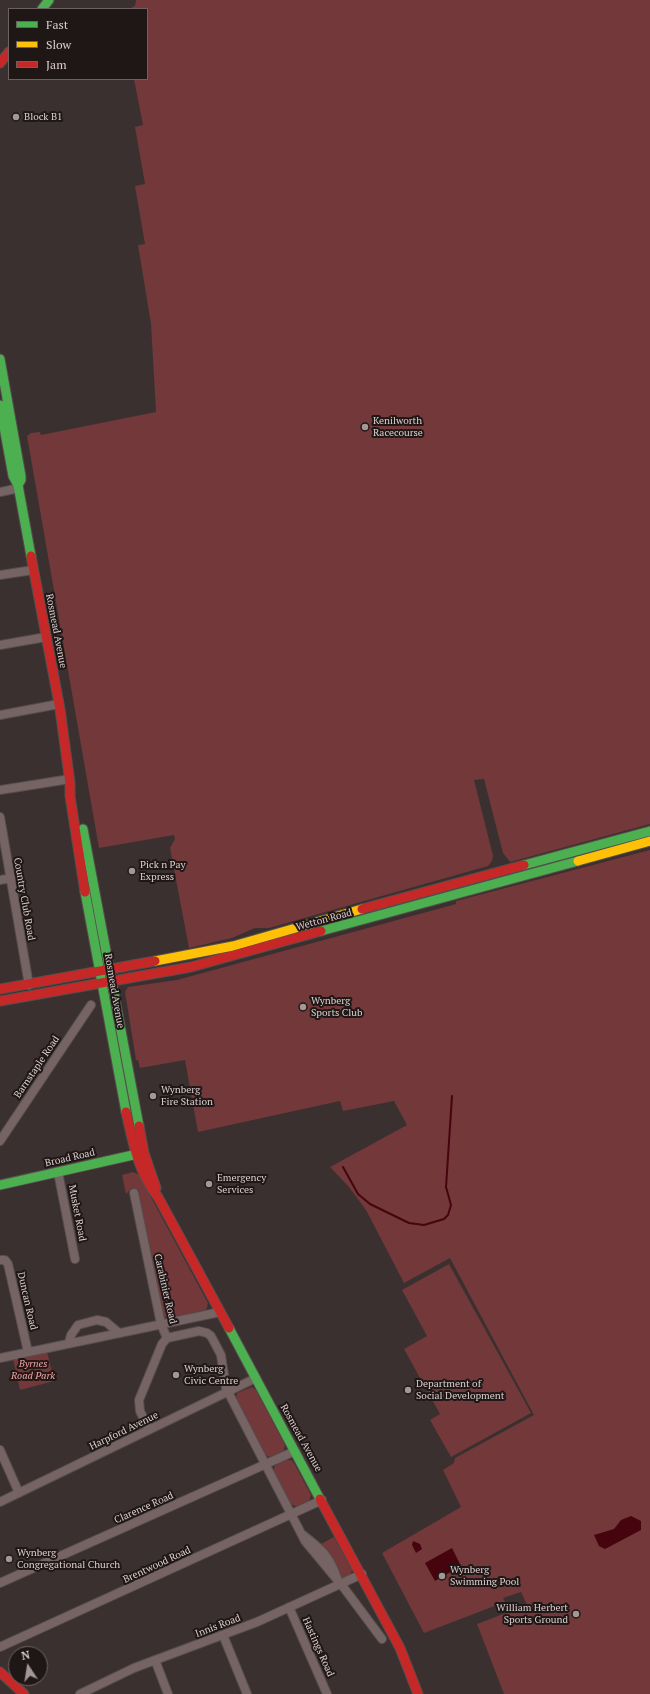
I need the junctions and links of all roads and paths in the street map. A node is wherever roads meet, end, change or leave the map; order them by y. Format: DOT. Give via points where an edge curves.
graph roads {
  1 [pos="50,0"];
  2 [pos="43,8"];
  3 [pos="8,53"];
  4 [pos="0,63"];
  5 [pos="0,360"];
  6 [pos="0,405"];
  7 [pos="19,487"];
  8 [pos="0,492"];
  9 [pos="33,570"];
  10 [pos="0,576"];
  11 [pos="46,637"];
  12 [pos="0,645"];
  13 [pos="59,704"];
  14 [pos="0,715"];
  15 [pos="70,781"];
  16 [pos="0,790"];
  17 [pos="0,817"];
  18 [pos="650,831"];
  19 [pos="650,842"];
  20 [pos="11,878"];
  21 [pos="0,880"];
  22 [pos="104,971"];
  23 [pos="106,982"];
  24 [pos="29,985"];
  25 [pos="0,989"];
  26 [pos="0,1000"];
  27 [pos="91,1005"];
  28 [pos="0,1141"];
  29 [pos="140,1154"];
  30 [pos="58,1172"];
  31 [pos="0,1184"];
  32 [pos="134,1193"];
  33 [pos="75,1259"];
  34 [pos="0,1260"];
  35 [pos="220,1312"];
  36 [pos="161,1324"];
  37 [pos="119,1333"];
  38 [pos="167,1338"];
  39 [pos="69,1344"];
  40 [pos="28,1352"];
  41 [pos="0,1358"];
  42 [pos="256,1378"];
  43 [pos="228,1391"];
  44 [pos="149,1430"];
  45 [pos="0,1450"];
  46 [pos="295,1451"];
  47 [pos="266,1464"];
  48 [pos="20,1493"];
  49 [pos="322,1500"];
  50 [pos="0,1502"];
  51 [pos="292,1514"];
  52 [pos="362,1574"];
  53 [pos="0,1582"];
  54 [pos="340,1582"];
  55 [pos="289,1607"];
  56 [pos="223,1635"];
  57 [pos="382,1639"];
  58 [pos="0,1647"];
  59 [pos="155,1660"];
  60 [pos="0,1672"];
  61 [pos="24,1694"];
  62 [pos="80,1694"];
  63 [pos="168,1694"];
  64 [pos="247,1694"];
  65 [pos="327,1694"];
  66 [pos="418,1694"];
  1 -- 2 [label="main road"];
  3 -- 4 [label="main road"];
  5 -- 7 [label="main road, Rosmead Avenue" via="21,476"];
  6 -- 7 [label="main road, Rosmead Avenue" via="13,476"];
  7 -- 8 [label="street"];
  7 -- 9 [label="main road, Rosmead Avenue"];
  9 -- 10 [label="street"];
  9 -- 11 [label="main road, Rosmead Avenue"];
  11 -- 12 [label="street"];
  11 -- 13 [label="main road, Rosmead Avenue"];
  13 -- 14 [label="street"];
  13 -- 15 [label="main road, Rosmead Avenue"];
  15 -- 16 [label="street"];
  15 -- 22 [label="main road, Rosmead Avenue" via="70,796"];
  17 -- 20 [label="street, Country Club Road"];
  18 -- 22 [label="main road, Wetton Road" via="233,946"];
  19 -- 23 [label="main road, Wetton Road" via="202,965"];
  20 -- 21 [label="street"];
  20 -- 24 [label="street, Country Club Road"];
  22 -- 23 [label="main road, Rosmead Avenue"];
  22 -- 24 [label="main road, Wetton Road"];
  23 -- 26 [label="main road, Wetton Road"];
  23 -- 29 [label="main road, Rosmead Avenue" via="121,1093"];
  24 -- 25 [label="main road, Wetton Road"];
  27 -- 28 [label="street, Barnstaple Road"];
  29 -- 30 [label="main road, Broad Road"];
  29 -- 35 [label="main road, Rosmead Avenue" via="148,1184 158,1196"];
  30 -- 31 [label="main road, Broad Road"];
  30 -- 33 [label="street, Musket Road"];
  32 -- 36 [label="street, Carabinier Road"];
  34 -- 40 [label="street, Duncan Road" via="5,1260 8,1264"];
  35 -- 36 [label="street"];
  35 -- 42 [label="main road, Rosmead Avenue"];
  36 -- 37 [label="street"];
  36 -- 38 [label="street, Carabinier Road"];
  37 -- 39 [label="street"];
  37 -- 39 [label="street" via="103,1320 90,1321 74,1329"];
  38 -- 43 [label="street" via="199,1331 209,1334 220,1355"];
  38 -- 44 [label="street, Carabinier Road" via="162,1344 139,1400 140,1411"];
  39 -- 40 [label="street"];
  40 -- 41 [label="street"];
  42 -- 43 [label="street, Harpford Avenue"];
  42 -- 46 [label="main road, Rosmead Avenue"];
  43 -- 44 [label="street, Harpford Avenue"];
  43 -- 47 [label="street"];
  44 -- 48 [label="street, Harpford Avenue"];
  45 -- 48 [label="street"];
  46 -- 47 [label="street, Clarence Road"];
  46 -- 49 [label="main road, Rosmead Avenue"];
  47 -- 51 [label="street"];
  47 -- 53 [label="street, Clarence Road"];
  48 -- 50 [label="street, Harpford Avenue"];
  49 -- 51 [label="street, Brentwood Road"];
  49 -- 52 [label="main road, Rosmead Avenue"];
  51 -- 54 [label="street" via="302,1534 327,1556"];
  51 -- 58 [label="street, Brentwood Road"];
  52 -- 54 [label="street, Innis Road"];
  52 -- 66 [label="main road, Rosmead Avenue" via="400,1648"];
  54 -- 55 [label="street, Innis Road"];
  54 -- 57 [label="street"];
  55 -- 56 [label="street, Innis Road"];
  55 -- 65 [label="street, Hastings Road"];
  56 -- 59 [label="street, Innis Road"];
  56 -- 64 [label="street"];
  59 -- 62 [label="street, Innis Road"];
  59 -- 63 [label="street"];
  60 -- 61 [label="main road"];
}
